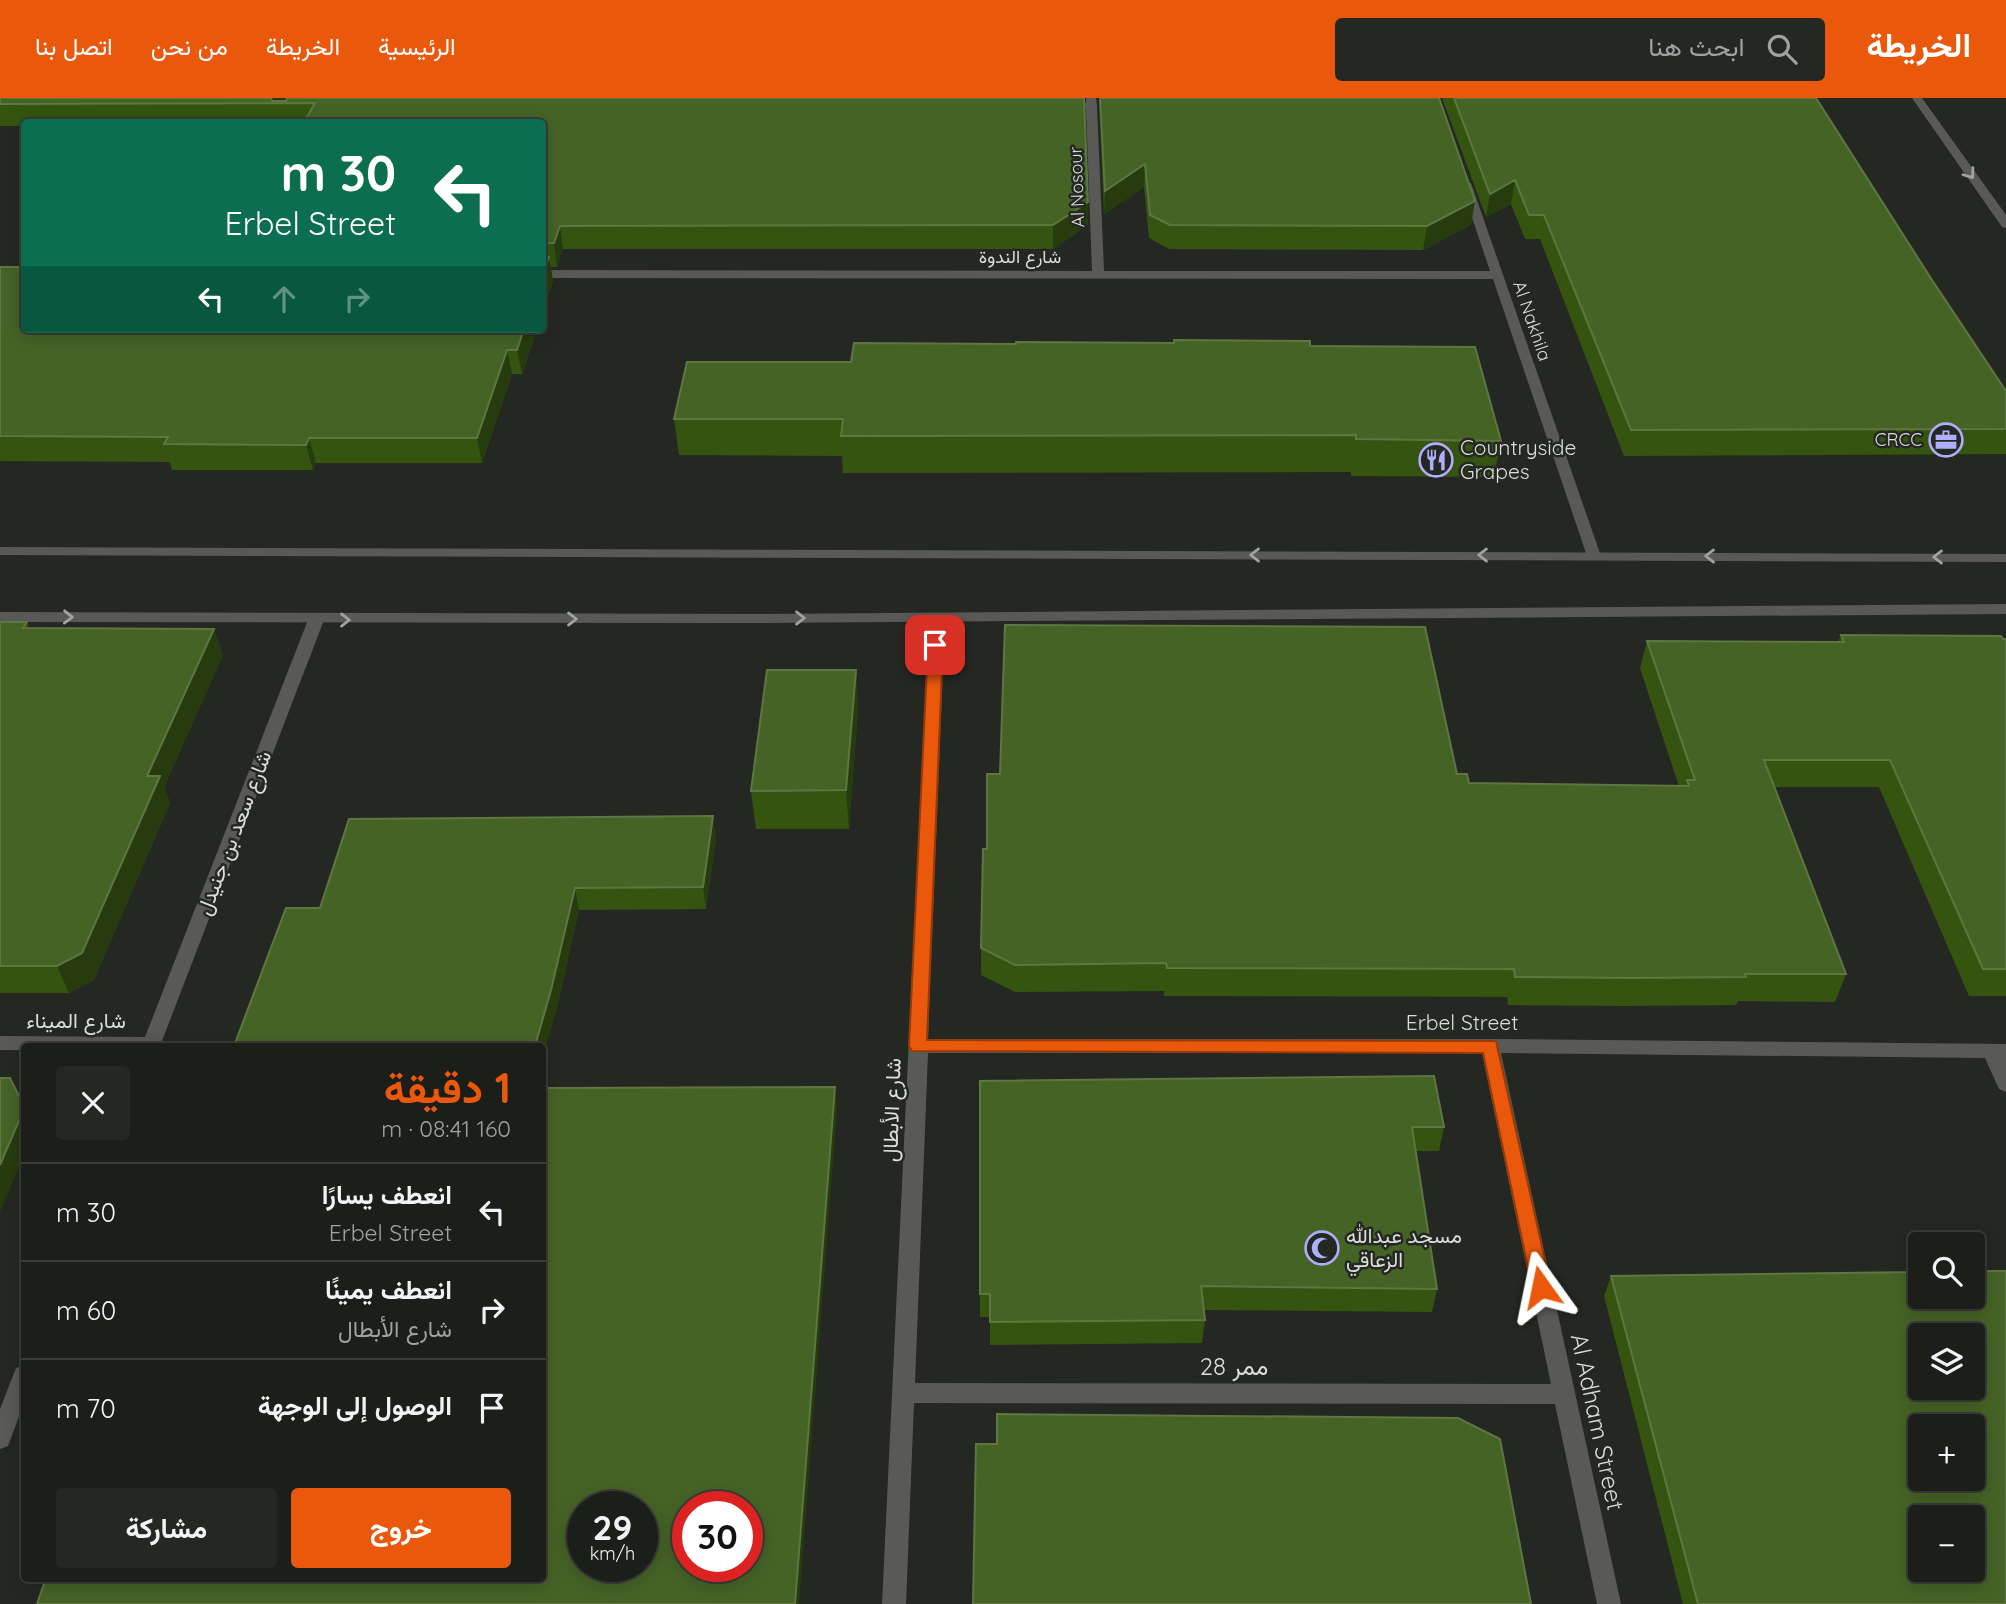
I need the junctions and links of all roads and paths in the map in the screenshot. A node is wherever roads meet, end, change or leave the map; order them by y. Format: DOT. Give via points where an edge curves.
graph roads {
  1 [pos="1907,98"];
  2 [pos="1917,98"];
  3 [pos="1091,102"];
  4 [pos="1050,106"];
  5 [pos="1950,147"];
  6 [pos="1463,174"];
  7 [pos="2006,224"];
  8 [pos="546,274"];
  9 [pos="1098,275"];
  10 [pos="1497,275"];
  11 [pos="0,551"];
  12 [pos="1594,556"];
  13 [pos="2006,558"];
  14 [pos="2006,609"];
  15 [pos="0,617"];
  16 [pos="937,618"];
  17 [pos="316,620"];
  18 [pos="0,1043"];
  19 [pos="21,1043"];
  20 [pos="153,1043"];
  21 [pos="918,1046"];
  22 [pos="1490,1046"];
  23 [pos="1998,1051"];
  24 [pos="2006,1084"];
  25 [pos="21,1384"];
  26 [pos="903,1393"];
  27 [pos="1564,1394"];
  28 [pos="0,1439"];
  29 [pos="894,1604"];
  30 [pos="1609,1604"];
  1 -- 5 [label="street"];
  2 -- 5 [label="street"];
  3 -- 4 [label="street"];
  3 -- 9 [label="street, Al Nosour"];
  5 -- 7 [label="street, one-way"];
  6 -- 10 [label="street, Al Nakhila"];
  8 -- 9 [label="street, شارع الندوة"];
  9 -- 10 [label="street, شارع الندوة"];
  10 -- 12 [label="street, Al Nakhila"];
  12 -- 11 [label="street, one-way"];
  13 -- 12 [label="street, one-way"];
  14 -- 16 [label="street"];
  15 -- 17 [label="street, one-way"];
  17 -- 16 [label="street, one-way"];
  16 -- 21 [label="street, شارع الأبطال"];
  17 -- 20 [label="street, شارع سعد بن جنيدل"];
  18 -- 19 [label="street, شارع الميناء"];
  21 -- 22 [label="street, Erbel Street"];
  21 -- 26 [label="street, شارع الأبطال"];
  22 -- 23 [label="street, Erbel Street"];
  22 -- 27 [label="street, Al Adham Street"];
  23 -- 24 [label="street"];
  25 -- 28 [label="street"];
  26 -- 27 [label="street, ممر 28"];
  26 -- 29 [label="street, شارع الأبطال"];
  27 -- 30 [label="street, Al Adham Street"];
}
